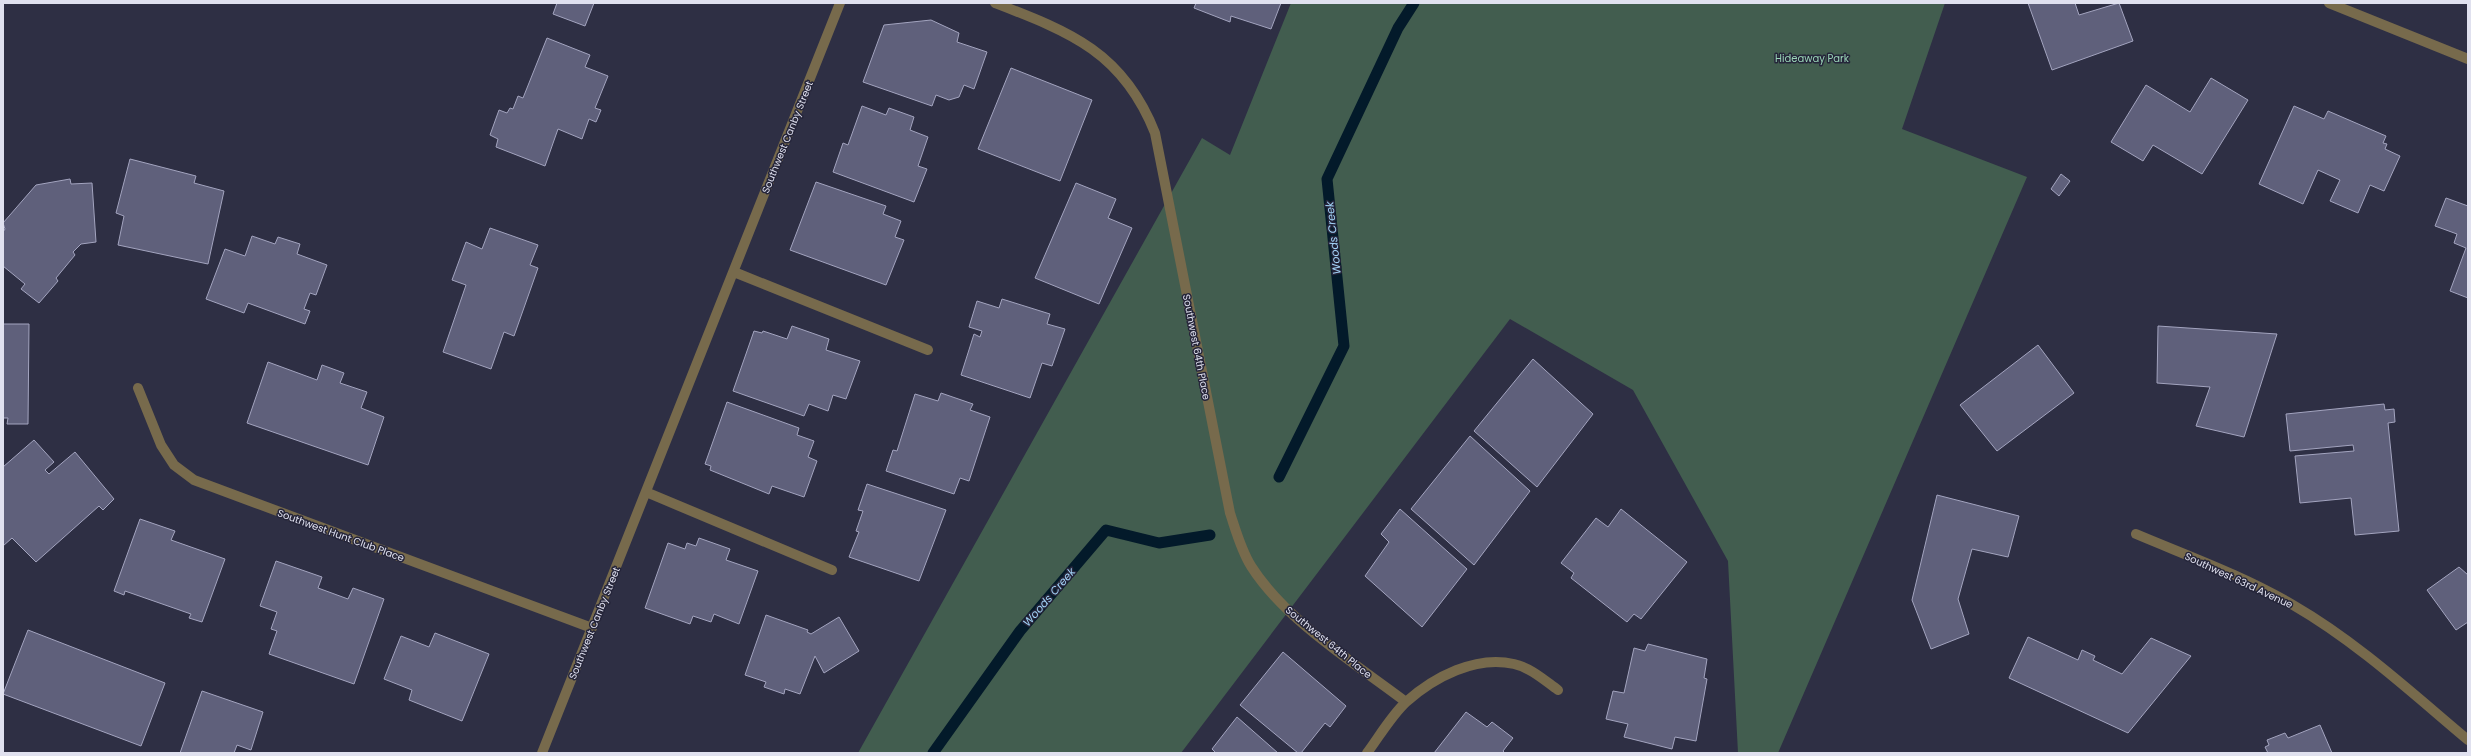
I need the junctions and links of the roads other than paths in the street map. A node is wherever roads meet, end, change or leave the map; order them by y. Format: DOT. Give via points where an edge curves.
graph roads {
  1 [pos="840,3"];
  2 [pos="995,3"];
  3 [pos="2329,3"];
  4 [pos="2468,59"];
  5 [pos="734,272"];
  6 [pos="928,350"];
  7 [pos="138,388"];
  8 [pos="646,492"];
  9 [pos="2136,534"];
  10 [pos="832,570"];
  11 [pos="592,628"];
  12 [pos="1558,690"];
  13 [pos="1406,702"];
  14 [pos="2468,740"];
  15 [pos="542,753"];
  16 [pos="1367,753"];
  1 -- 5 [label="street, Southwest Canby Street"];
  2 -- 13 [label="street, Southwest 64th Place" via="1066,32 1107,61 1136,94 1155,133 1230,513 1240,544 1266,587 1296,618"];
  3 -- 4 [label="street"];
  5 -- 6 [label="street"];
  5 -- 8 [label="street, Southwest Canby Street"];
  7 -- 11 [label="street, Southwest Hunt Club Place" via="161,445 174,465 194,480"];
  8 -- 10 [label="street"];
  8 -- 11 [label="street, Southwest Canby Street"];
  9 -- 14 [label="street, Southwest 63rd Avenue" via="2292,604 2369,657"];
  11 -- 15 [label="street, Southwest Canby Street"];
  12 -- 13 [label="street" via="1531,670 1514,664 1486,661 1443,676"];
  13 -- 16 [label="street"];
}
